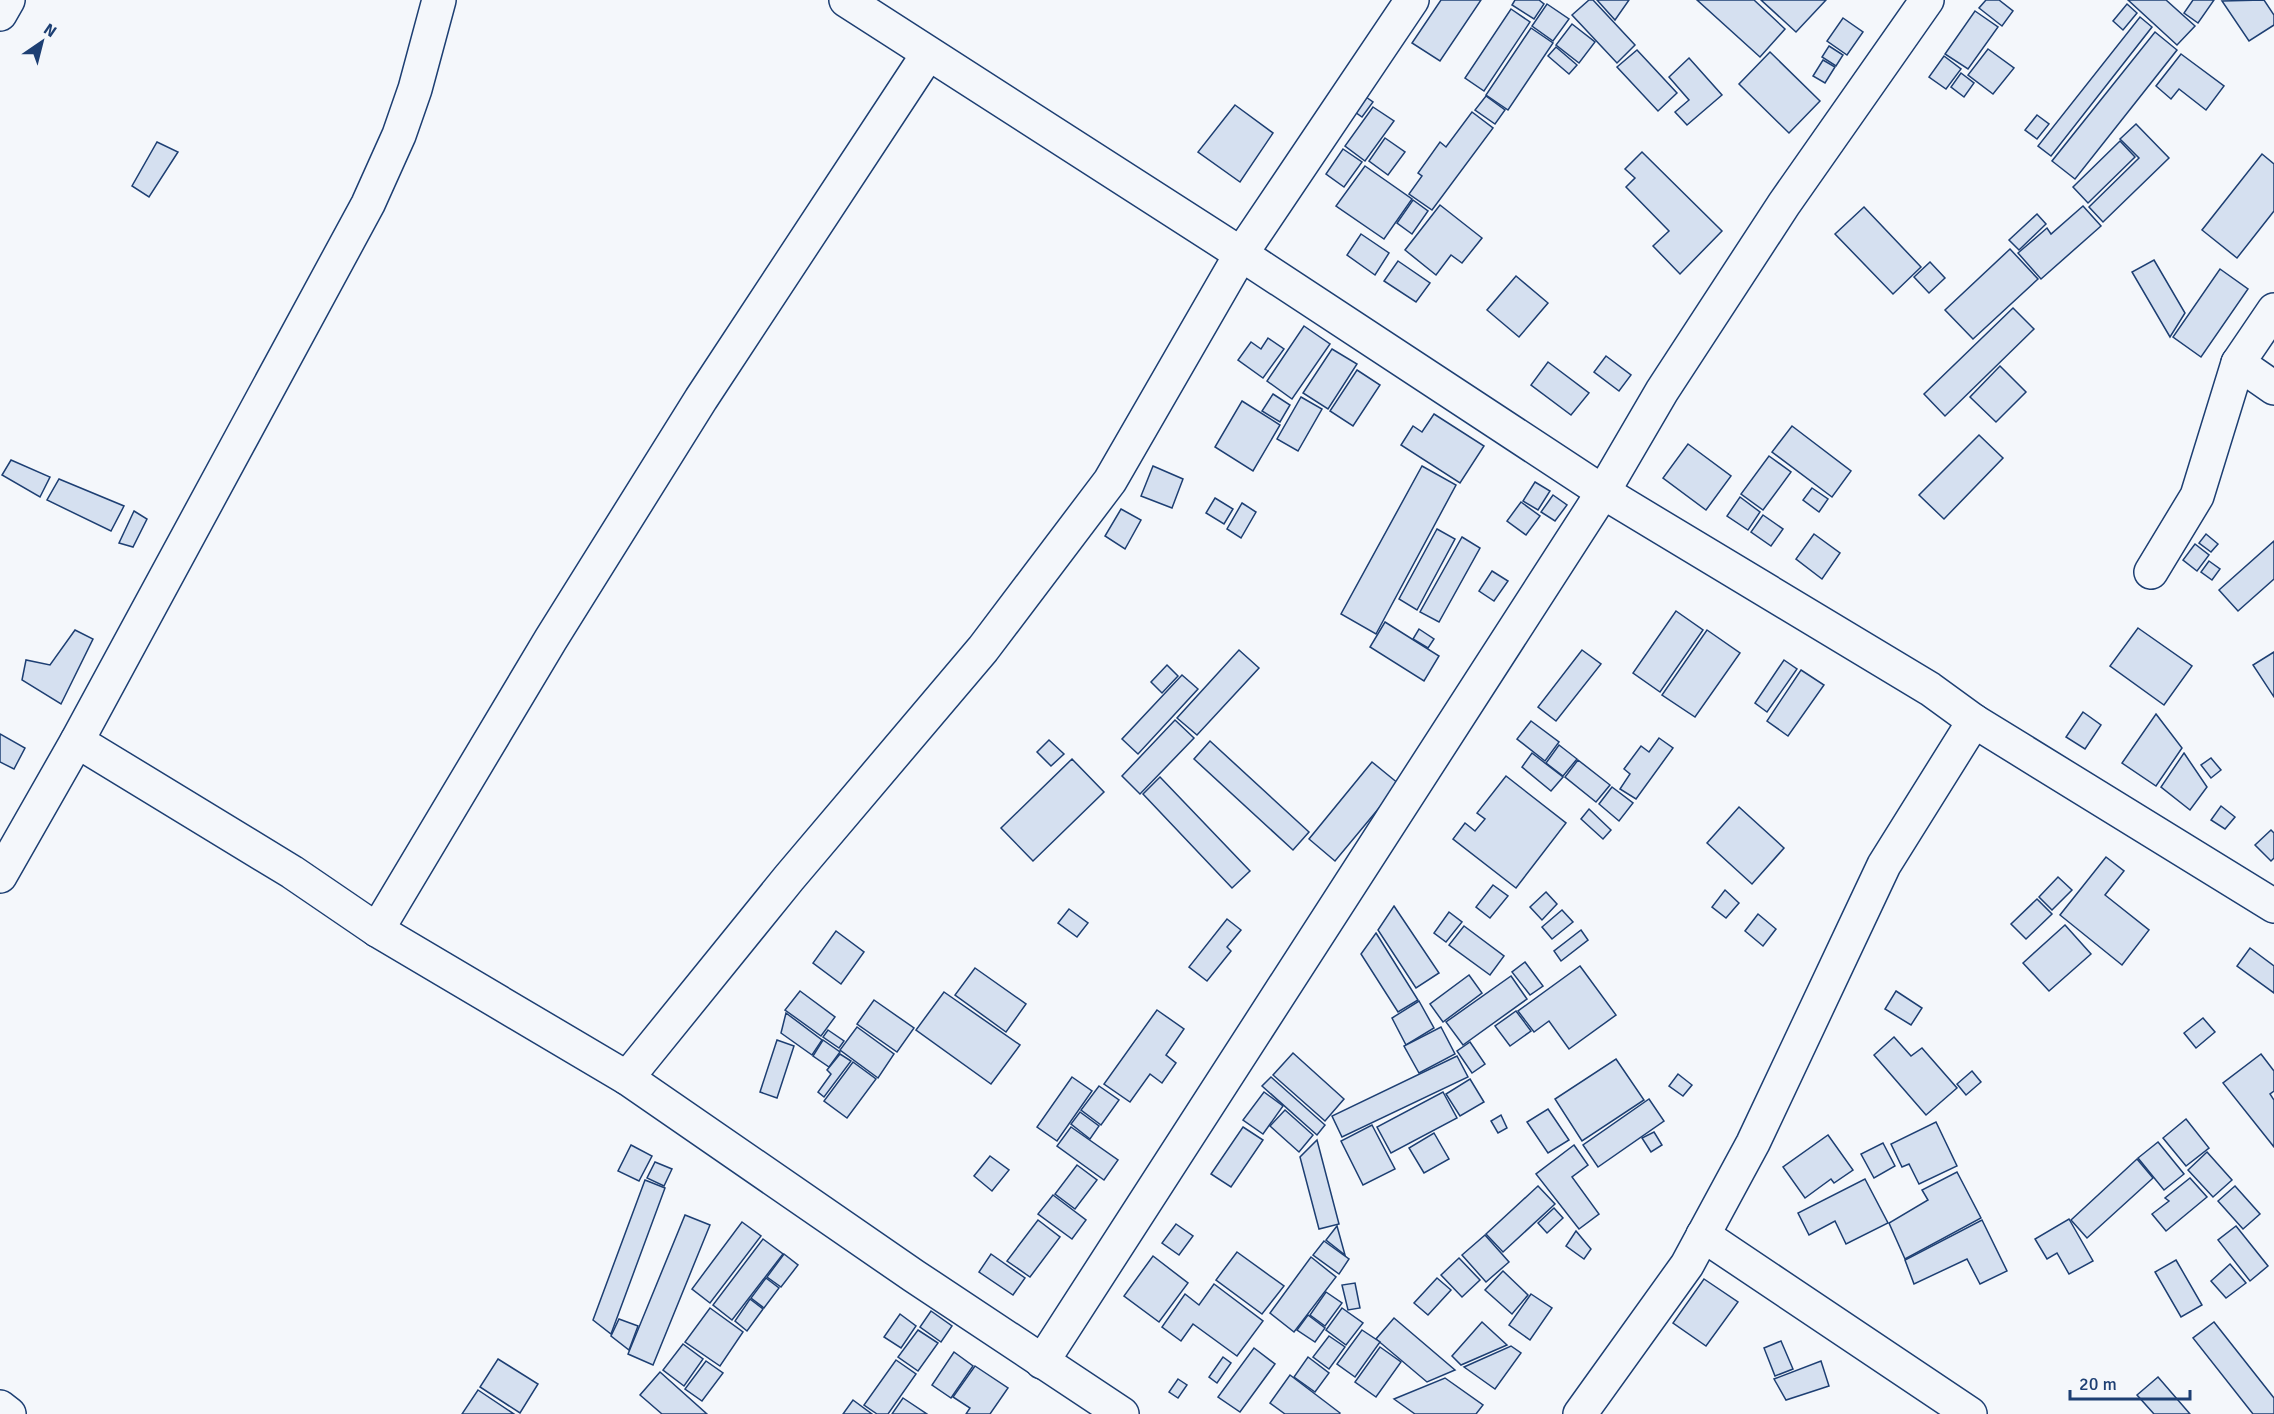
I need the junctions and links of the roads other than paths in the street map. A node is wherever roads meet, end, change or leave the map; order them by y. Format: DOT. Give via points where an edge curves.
graph roads {
  1 [pos="8,0"];
  2 [pos="440,0"];
  3 [pos="846,0"];
  4 [pos="1412,0"];
  5 [pos="1927,0"];
  6 [pos="0,14"];
  7 [pos="928,54"];
  8 [pos="1241,254"];
  9 [pos="2274,310"];
  10 [pos="2238,363"];
  11 [pos="2274,388"];
  12 [pos="1603,492"];
  13 [pos="2151,572"];
  14 [pos="1974,721"];
  15 [pos="77,741"];
  16 [pos="0,876"];
  17 [pos="2274,906"];
  18 [pos="377,930"];
  19 [pos="627,1078"];
  20 [pos="1704,1235"];
  21 [pos="1042,1362"];
  22 [pos="0,1407"];
  23 [pos="9,1414"];
  24 [pos="1122,1414"];
  25 [pos="1580,1414"];
  26 [pos="1970,1414"];
  1 -- 6 [label="street"];
  2 -- 15 [label="street" via="409,107 368,204"];
  3 -- 7 [label="street"];
  4 -- 8 [label="street"];
  5 -- 12 [label="street" via="1785,204 1662,391"];
  7 -- 8 [label="street"];
  7 -- 18 [label="street" via="701,399"];
  8 -- 12 [label="street"];
  8 -- 19 [label="street" via="1110,481 983,649 789,878"];
  9 -- 10 [label="street"];
  10 -- 11 [label="street"];
  10 -- 13 [label="street" via="2197,496"];
  12 -- 14 [label="street" via="1930,688"];
  12 -- 21 [label="street"];
  14 -- 17 [label="street"];
  14 -- 20 [label="street" via="1884,865 1753,1143"];
  15 -- 16 [label="street"];
  15 -- 18 [label="street" via="292,872"];
  18 -- 19 [label="street"];
  19 -- 21 [label="street"];
  20 -- 25 [label="street" via="1687,1265"];
  20 -- 26 [label="street"];
  21 -- 24 [label="street"];
  22 -- 23 [label="street"];
}
